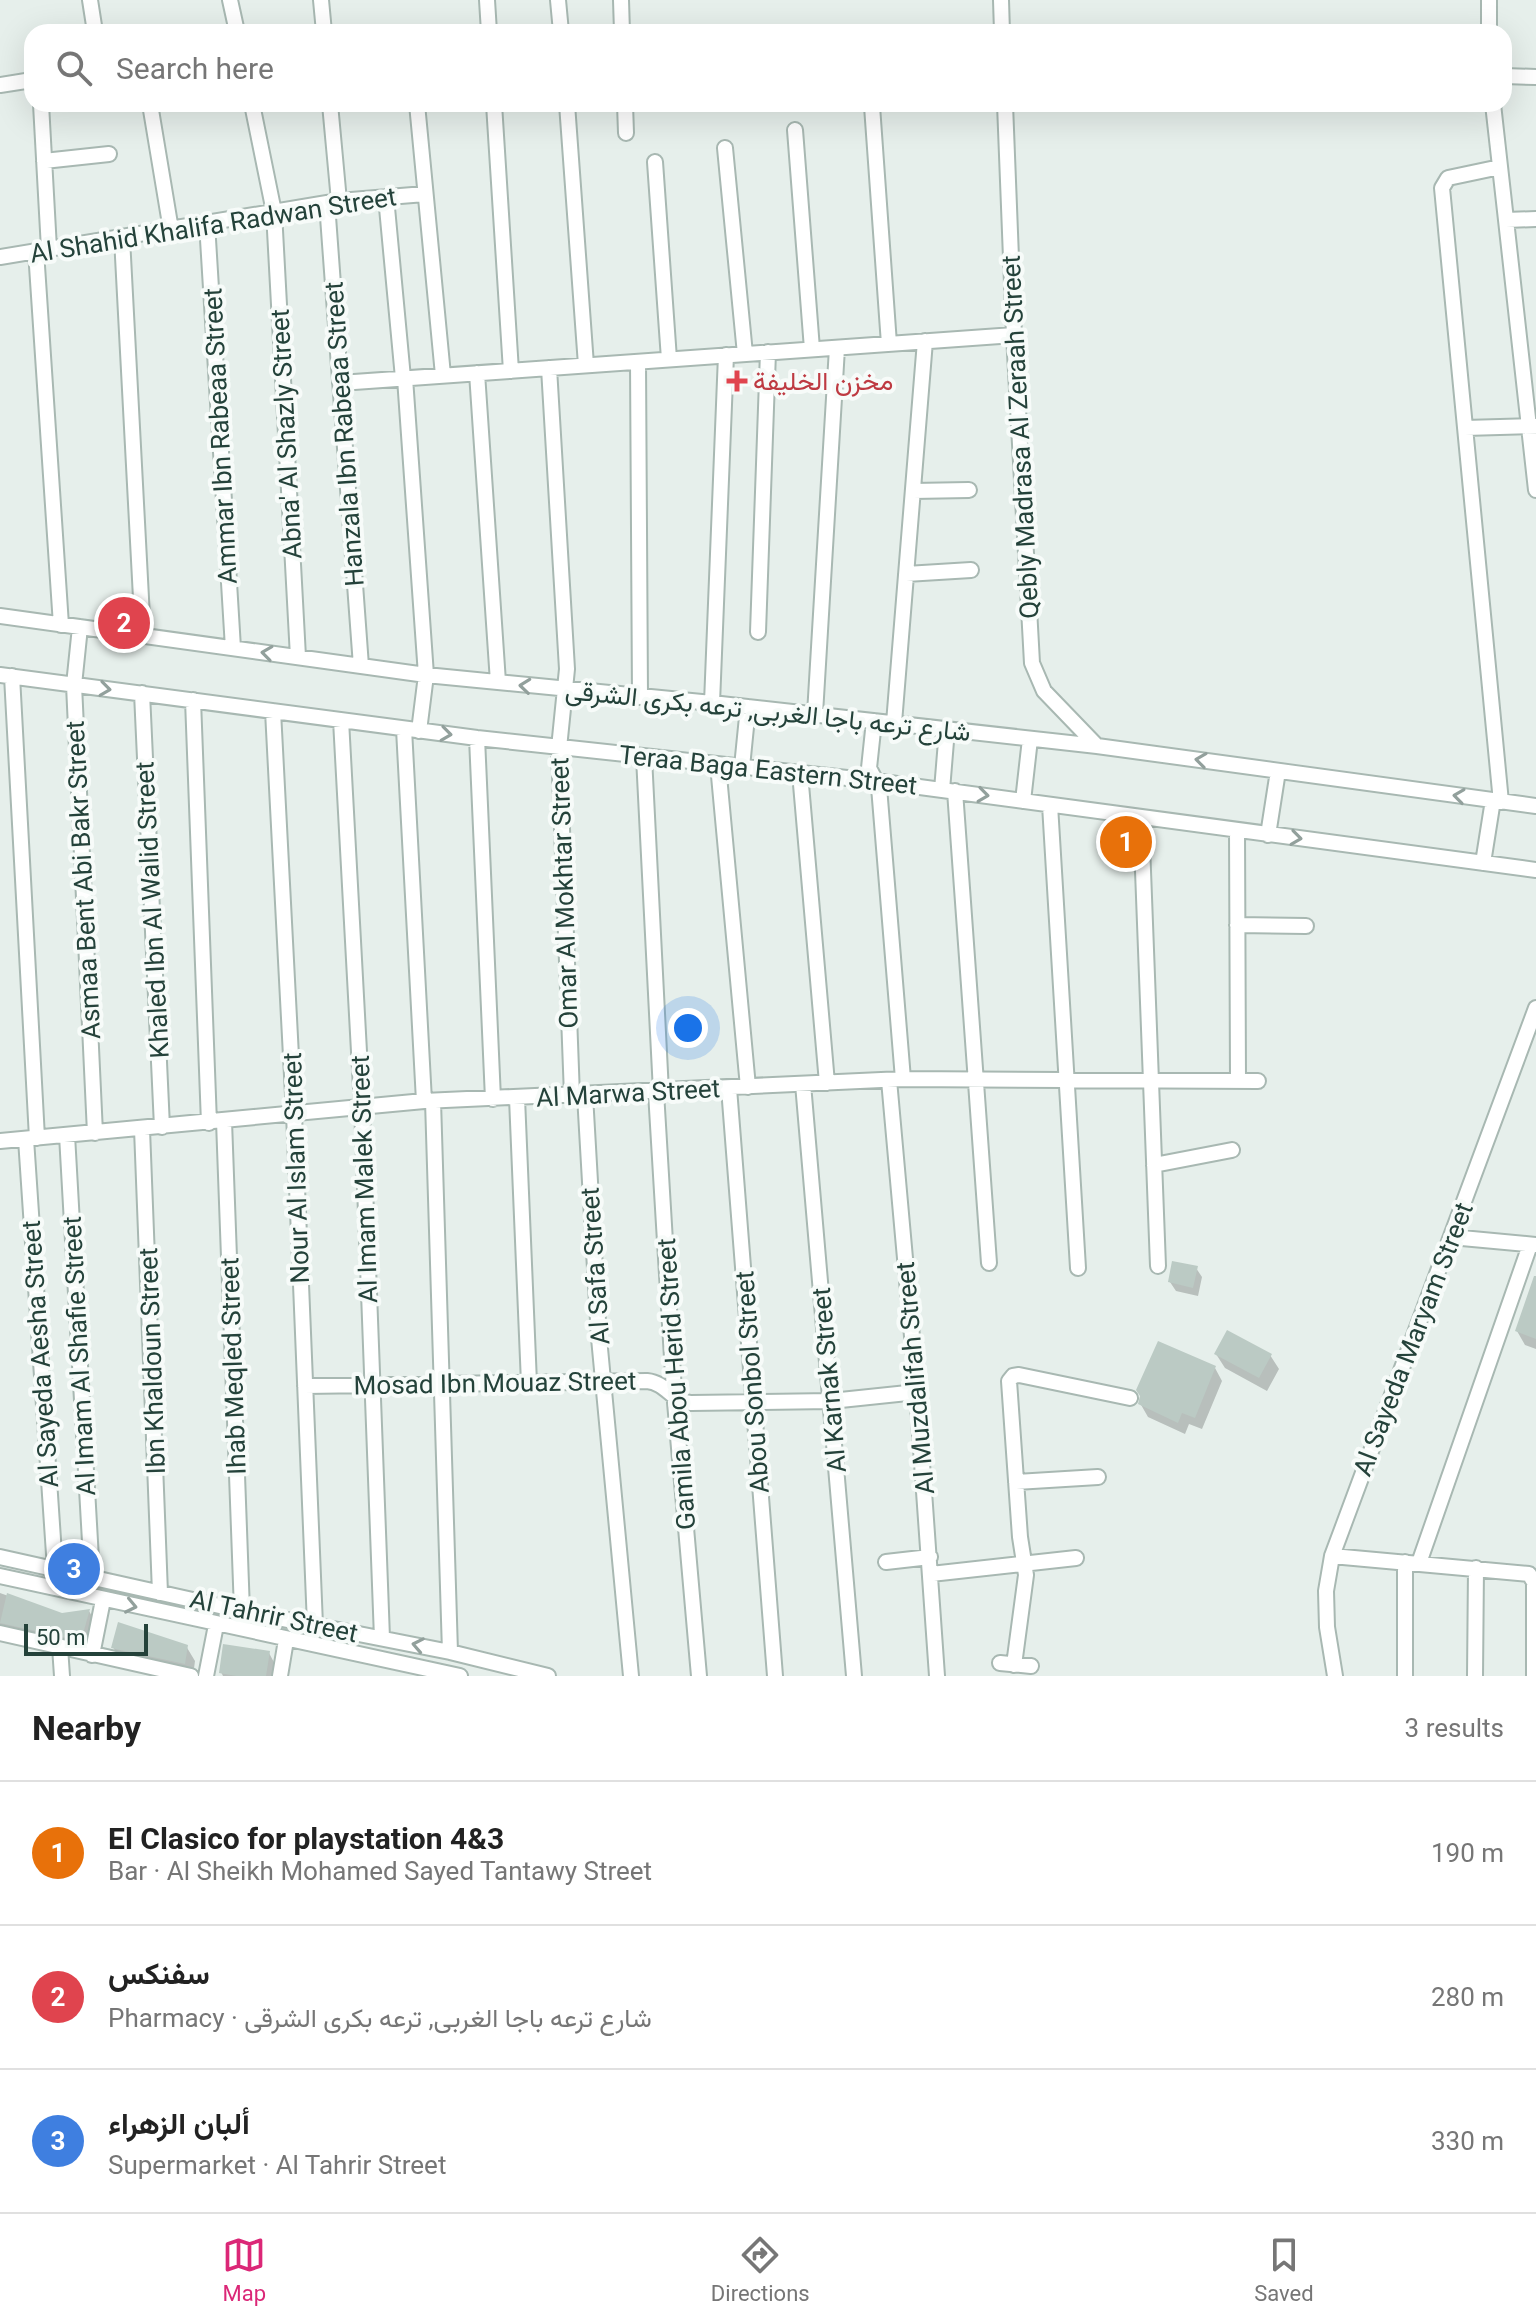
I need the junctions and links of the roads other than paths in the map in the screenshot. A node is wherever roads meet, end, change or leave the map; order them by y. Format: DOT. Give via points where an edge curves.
graph roads {
  1 [pos="90,0"];
  2 [pos="230,0"];
  3 [pos="321,0"];
  4 [pos="487,0"];
  5 [pos="558,0"];
  6 [pos="621,0"];
  7 [pos="1001,0"];
  8 [pos="1489,0"];
  9 [pos="94,24"];
  10 [pos="235,24"];
  11 [pos="323,24"];
  12 [pos="488,24"];
  13 [pos="560,24"];
  14 [pos="622,24"];
  15 [pos="1002,24"];
  16 [pos="1489,24"];
  17 [pos="1512,76"];
  18 [pos="1536,77"];
  19 [pos="24,81"];
  20 [pos="0,85"];
  21 [pos="41,112"];
  22 [pos="151,112"];
  23 [pos="254,112"];
  24 [pos="330,112"];
  25 [pos="418,112"];
  26 [pos="495,112"];
  27 [pos="568,112"];
  28 [pos="625,112"];
  29 [pos="872,112"];
  30 [pos="1005,112"];
  31 [pos="1494,112"];
  32 [pos="795,130"];
  33 [pos="626,133"];
  34 [pos="725,148"];
  35 [pos="109,154"];
  36 [pos="44,161"];
  37 [pos="655,162"];
  38 [pos="1500,167"];
  39 [pos="425,194"];
  40 [pos="386,197"];
  41 [pos="333,202"];
  42 [pos="274,212"];
  43 [pos="1536,219"];
  44 [pos="1506,220"];
  45 [pos="207,223"];
  46 [pos="171,230"];
  47 [pos="122,238"];
  48 [pos="42,250"];
  49 [pos="0,257"];
  50 [pos="1014,335"];
  51 [pos="925,341"];
  52 [pos="889,344"];
  53 [pos="837,348"];
  54 [pos="812,349"];
  55 [pos="768,352"];
  56 [pos="745,354"];
  57 [pos="726,355"];
  58 [pos="669,359"];
  59 [pos="638,362"];
  60 [pos="586,365"];
  61 [pos="549,368"];
  62 [pos="511,371"];
  63 [pos="477,373"];
  64 [pos="443,375"];
  65 [pos="404,378"];
  66 [pos="340,383"];
  67 [pos="1533,426"];
  68 [pos="1465,428"];
  69 [pos="969,490"];
  70 [pos="1536,490"];
  71 [pos="913,491"];
  72 [pos="971,570"];
  73 [pos="906,574"];
  74 [pos="0,616"];
  75 [pos="61,625"];
  76 [pos="80,627"];
  77 [pos="758,632"];
  78 [pos="143,636"];
  79 [pos="233,648"];
  80 [pos="298,657"];
  81 [pos="361,666"];
  82 [pos="426,675"];
  83 [pos="6,676"];
  84 [pos="498,682"];
  85 [pos="74,685"];
  86 [pos="563,690"];
  87 [pos="142,693"];
  88 [pos="640,697"];
  89 [pos="193,700"];
  90 [pos="712,703"];
  91 [pos="748,707"];
  92 [pos="273,711"];
  93 [pos="815,714"];
  94 [pos="341,720"];
  95 [pos="874,721"];
  96 [pos="894,723"];
  97 [pos="947,729"];
  98 [pos="412,730"];
  99 [pos="477,738"];
  100 [pos="1030,739"];
  101 [pos="1097,746"];
  102 [pos="559,748"];
  103 [pos="644,757"];
  104 [pos="718,765"];
  105 [pos="742,767"];
  106 [pos="1278,771"];
  107 [pos="800,773"];
  108 [pos="875,781"];
  109 [pos="949,790"];
  110 [pos="1023,801"];
  111 [pos="1497,801"];
  112 [pos="1050,805"];
  113 [pos="1536,806"];
  114 [pos="1141,818"];
  115 [pos="1237,830"];
  116 [pos="1268,835"];
  117 [pos="1483,863"];
  118 [pos="1536,870"];
  119 [pos="1237,925"];
  120 [pos="1306,926"];
  121 [pos="1536,1008"];
  122 [pos="978,1078"];
  123 [pos="1066,1078"];
  124 [pos="1151,1079"];
  125 [pos="896,1080"];
  126 [pos="1238,1080"];
  127 [pos="1258,1081"];
  128 [pos="827,1083"];
  129 [pos="803,1084"];
  130 [pos="748,1087"];
  131 [pos="729,1088"];
  132 [pos="658,1092"];
  133 [pos="578,1096"];
  134 [pos="517,1098"];
  135 [pos="493,1099"];
  136 [pos="428,1101"];
  137 [pos="362,1107"];
  138 [pos="294,1114"];
  139 [pos="216,1122"];
  140 [pos="162,1127"];
  141 [pos="142,1129"];
  142 [pos="95,1133"];
  143 [pos="67,1135"];
  144 [pos="32,1138"];
  145 [pos="0,1141"];
  146 [pos="1232,1150"];
  147 [pos="1154,1165"];
  148 [pos="1451,1237"];
  149 [pos="1533,1245"];
  150 [pos="989,1263"];
  151 [pos="1158,1266"];
  152 [pos="1078,1268"];
  153 [pos="605,1381"];
  154 [pos="529,1383"];
  155 [pos="442,1384"];
  156 [pos="372,1385"];
  157 [pos="305,1386"];
  158 [pos="917,1392"];
  159 [pos="1130,1398"];
  160 [pos="677,1400"];
  161 [pos="831,1401"];
  162 [pos="753,1402"];
  163 [pos="1098,1477"];
  164 [pos="1016,1482"];
  165 [pos="1332,1556"];
  166 [pos="0,1557"];
  167 [pos="930,1557"];
  168 [pos="1076,1558"];
  169 [pos="886,1562"];
  170 [pos="1412,1562"];
  171 [pos="1024,1564"];
  172 [pos="51,1568"];
  173 [pos="1476,1568"];
  174 [pos="931,1574"];
  175 [pos="0,1577"];
  176 [pos="92,1577"];
  177 [pos="44,1587"];
  178 [pos="160,1593"];
  179 [pos="103,1600"];
  180 [pos="242,1611"];
  181 [pos="216,1625"];
  182 [pos="315,1625"];
  183 [pos="0,1633"];
  184 [pos="382,1638"];
  185 [pos="286,1640"];
  186 [pos="60,1647"];
  187 [pos="450,1652"];
  188 [pos="92,1655"];
  189 [pos="1031,1666"];
  190 [pos="137,1670"];
  191 [pos="510,1671"];
  192 [pos="62,1676"];
  193 [pos="191,1676"];
  194 [pos="206,1676"];
  195 [pos="280,1676"];
  196 [pos="460,1676"];
  197 [pos="548,1676"];
  198 [pos="631,1676"];
  199 [pos="699,1676"];
  200 [pos="775,1676"];
  201 [pos="854,1676"];
  202 [pos="937,1676"];
  203 [pos="1335,1676"];
  204 [pos="1405,1676"];
  205 [pos="1475,1676"];
  206 [pos="1534,1676"];
  1 -- 9 [label="street"];
  2 -- 10 [label="street"];
  3 -- 11 [label="street"];
  4 -- 12 [label="street"];
  5 -- 13 [label="street"];
  6 -- 14 [label="street"];
  7 -- 15 [label="street"];
  8 -- 16 [label="street"];
  17 -- 18 [label="street"];
  19 -- 20 [label="street"];
  21 -- 36 [label="street"];
  22 -- 46 [label="street"];
  23 -- 42 [label="street, Abna' Al Shazly Street"];
  24 -- 41 [label="street, Hanzala Ibn Rabeaa Street"];
  25 -- 39 [label="street"];
  26 -- 62 [label="street"];
  27 -- 60 [label="street"];
  28 -- 33 [label="street"];
  29 -- 52 [label="street"];
  30 -- 50 [label="street, Qebly Madrasa Al Zeraah Street"];
  31 -- 38 [label="street"];
  32 -- 54 [label="street"];
  34 -- 56 [label="street"];
  35 -- 36 [label="street"];
  36 -- 48 [label="street"];
  37 -- 58 [label="street"];
  38 -- 44 [label="street"];
  38 -- 68 [label="street" via="1448,178 1442,188"];
  39 -- 40 [label="street, Al Shahid Khalifa Radwan Street"];
  39 -- 64 [label="street"];
  40 -- 41 [label="street, Al Shahid Khalifa Radwan Street"];
  40 -- 65 [label="street"];
  41 -- 42 [label="street, Al Shahid Khalifa Radwan Street"];
  41 -- 66 [label="street, Hanzala Ibn Rabeaa Street"];
  42 -- 45 [label="street, Al Shahid Khalifa Radwan Street"];
  42 -- 80 [label="street, Abna' Al Shazly Street"];
  43 -- 44 [label="street"];
  44 -- 67 [label="street"];
  45 -- 46 [label="street, Al Shahid Khalifa Radwan Street"];
  45 -- 79 [label="street, Ammar Ibn Rabeaa Street"];
  46 -- 47 [label="street, Al Shahid Khalifa Radwan Street"];
  47 -- 48 [label="street, Al Shahid Khalifa Radwan Street"];
  47 -- 78 [label="street"];
  48 -- 49 [label="street, Al Shahid Khalifa Radwan Street"];
  48 -- 75 [label="street"];
  50 -- 51 [label="street"];
  50 -- 101 [label="street, Qebly Madrasa Al Zeraah Street" via="1032,663 1044,691"];
  51 -- 52 [label="street"];
  51 -- 71 [label="street"];
  52 -- 53 [label="street"];
  53 -- 54 [label="street"];
  53 -- 93 [label="street"];
  54 -- 55 [label="street"];
  55 -- 56 [label="street"];
  55 -- 77 [label="street"];
  56 -- 57 [label="street"];
  57 -- 58 [label="street"];
  57 -- 90 [label="street"];
  58 -- 59 [label="street"];
  59 -- 60 [label="street"];
  59 -- 88 [label="street"];
  60 -- 61 [label="street"];
  61 -- 62 [label="street"];
  61 -- 86 [label="street, Omar Al Mokhtar Street" via="567,669"];
  62 -- 63 [label="street"];
  63 -- 64 [label="street"];
  63 -- 84 [label="street"];
  64 -- 65 [label="street"];
  65 -- 66 [label="street"];
  65 -- 82 [label="street"];
  66 -- 81 [label="street, Hanzala Ibn Rabeaa Street"];
  67 -- 68 [label="street"];
  67 -- 70 [label="street"];
  68 -- 111 [label="street"];
  69 -- 71 [label="street"];
  71 -- 73 [label="street"];
  72 -- 73 [label="street"];
  73 -- 96 [label="street"];
  74 -- 75 [label="street, شارع ترعه باجا الغربى, ترعه بكرى الشرقى"];
  75 -- 76 [label="street, شارع ترعه باجا الغربى, ترعه بكرى الشرقى"];
  76 -- 78 [label="street, شارع ترعه باجا الغربى, ترعه بكرى الشرقى"];
  76 -- 85 [label="street, Asmaa Bent Abi Bakr Street"];
  78 -- 79 [label="street, شارع ترعه باجا الغربى, ترعه بكرى الشرقى"];
  80 -- 79 [label="street, شارع ترعه باجا الغربى, ترعه بكرى الشرقى, one-way"];
  80 -- 81 [label="street, شارع ترعه باجا الغربى, ترعه بكرى الشرقى"];
  81 -- 82 [label="street, شارع ترعه باجا الغربى, ترعه بكرى الشرقى"];
  82 -- 84 [label="street, شارع ترعه باجا الغربى, ترعه بكرى الشرقى"];
  82 -- 98 [label="street"];
  83 -- 85 [label="street, Teraa Baga Eastern Street"];
  83 -- 144 [label="street, Al Sayeda Aesha Street"];
  86 -- 84 [label="street, شارع ترعه باجا الغربى, ترعه بكرى الشرقى, one-way"];
  85 -- 87 [label="street, Teraa Baga Eastern Street, one-way"];
  85 -- 142 [label="street, Asmaa Bent Abi Bakr Street"];
  86 -- 88 [label="street, شارع ترعه باجا الغربى, ترعه بكرى الشرقى"];
  86 -- 102 [label="street, Omar Al Mokhtar Street"];
  87 -- 89 [label="street, Teraa Baga Eastern Street"];
  87 -- 140 [label="street, Khaled Ibn Al Walid Street"];
  88 -- 90 [label="street, شارع ترعه باجا الغربى, ترعه بكرى الشرقى"];
  89 -- 92 [label="street, Teraa Baga Eastern Street"];
  89 -- 139 [label="street, Ihab Meqled Street"];
  90 -- 91 [label="street, شارع ترعه باجا الغربى, ترعه بكرى الشرقى"];
  91 -- 93 [label="street, شارع ترعه باجا الغربى, ترعه بكرى الشرقى"];
  91 -- 105 [label="street"];
  92 -- 94 [label="street, Teraa Baga Eastern Street"];
  92 -- 138 [label="street, Nour Al Islam Street"];
  93 -- 95 [label="street, شارع ترعه باجا الغربى, ترعه بكرى الشرقى"];
  94 -- 98 [label="street, Teraa Baga Eastern Street"];
  94 -- 137 [label="street, Al Imam Malek Street"];
  95 -- 96 [label="street, شارع ترعه باجا الغربى, ترعه بكرى الشرقى"];
  95 -- 108 [label="street, Al Muzdalifah Street" via="869,768"];
  96 -- 97 [label="street, شارع ترعه باجا الغربى, ترعه بكرى الشرقى"];
  97 -- 100 [label="street, شارع ترعه باجا الغربى, ترعه بكرى الشرقى"];
  97 -- 109 [label="street"];
  98 -- 99 [label="street, Teraa Baga Eastern Street, one-way"];
  98 -- 136 [label="street"];
  99 -- 102 [label="street, Teraa Baga Eastern Street"];
  99 -- 135 [label="street"];
  100 -- 101 [label="street, شارع ترعه باجا الغربى, ترعه بكرى الشرقى"];
  100 -- 110 [label="street"];
  106 -- 101 [label="street, شارع ترعه باجا الغربى, ترعه بكرى الشرقى, one-way"];
  102 -- 103 [label="street, Teraa Baga Eastern Street"];
  102 -- 133 [label="street, Omar Al Mokhtar Street"];
  103 -- 104 [label="street, Teraa Baga Eastern Street"];
  103 -- 132 [label="street, Gamila Abou Herid Street"];
  104 -- 105 [label="street, Teraa Baga Eastern Street"];
  104 -- 130 [label="street"];
  105 -- 107 [label="street, Teraa Baga Eastern Street"];
  111 -- 106 [label="street, شارع ترعه باجا الغربى, ترعه بكرى الشرقى, one-way"];
  106 -- 116 [label="street"];
  107 -- 108 [label="street, Teraa Baga Eastern Street"];
  107 -- 128 [label="street"];
  108 -- 109 [label="street, Teraa Baga Eastern Street"];
  108 -- 125 [label="street, Al Muzdalifah Street"];
  109 -- 110 [label="street, Teraa Baga Eastern Street, one-way"];
  109 -- 122 [label="street"];
  110 -- 112 [label="street, Teraa Baga Eastern Street"];
  111 -- 113 [label="street, شارع ترعه باجا الغربى, ترعه بكرى الشرقى"];
  111 -- 117 [label="street"];
  112 -- 114 [label="street, Teraa Baga Eastern Street"];
  112 -- 123 [label="street"];
  114 -- 115 [label="street, Teraa Baga Eastern Street"];
  114 -- 124 [label="street"];
  115 -- 116 [label="street, Teraa Baga Eastern Street"];
  115 -- 119 [label="street"];
  116 -- 117 [label="street, Teraa Baga Eastern Street, one-way"];
  117 -- 118 [label="street, Teraa Baga Eastern Street"];
  119 -- 120 [label="street"];
  119 -- 126 [label="street"];
  121 -- 148 [label="street, Al Sayeda Maryam Street"];
  122 -- 123 [label="street, Al Marwa Street"];
  122 -- 125 [label="street, Al Marwa Street"];
  122 -- 150 [label="street"];
  123 -- 124 [label="street, Al Marwa Street"];
  123 -- 152 [label="street"];
  124 -- 126 [label="street, Al Marwa Street"];
  124 -- 147 [label="street"];
  125 -- 128 [label="street, Al Marwa Street"];
  125 -- 158 [label="street, Al Muzdalifah Street"];
  126 -- 127 [label="street, Al Marwa Street"];
  128 -- 129 [label="street, Al Marwa Street"];
  129 -- 130 [label="street, Al Marwa Street"];
  129 -- 161 [label="street, Al Karnak Street"];
  130 -- 131 [label="street, Al Marwa Street"];
  131 -- 132 [label="street, Al Marwa Street"];
  131 -- 162 [label="street, Abou Sonbol Street"];
  132 -- 133 [label="street, Al Marwa Street"];
  132 -- 160 [label="street, Gamila Abou Herid Street"];
  133 -- 134 [label="street, Al Marwa Street"];
  133 -- 153 [label="street, Al Safa Street"];
  134 -- 135 [label="street, Al Marwa Street"];
  134 -- 154 [label="street"];
  135 -- 136 [label="street, Al Marwa Street"];
  136 -- 137 [label="street, Al Marwa Street"];
  136 -- 155 [label="street"];
  137 -- 138 [label="street, Al Marwa Street"];
  137 -- 156 [label="street, Al Imam Malek Street"];
  138 -- 139 [label="street, Al Marwa Street"];
  138 -- 157 [label="street, Nour Al Islam Street"];
  139 -- 140 [label="street, Al Marwa Street"];
  139 -- 180 [label="street, Ihab Meqled Street"];
  140 -- 141 [label="street, Al Marwa Street"];
  141 -- 142 [label="street, Al Marwa Street"];
  141 -- 178 [label="street, Ibn Khaldoun Street"];
  142 -- 143 [label="street, Al Marwa Street"];
  143 -- 144 [label="street, Al Marwa Street"];
  143 -- 176 [label="street, Al Imam Al Shafie Street"];
  144 -- 145 [label="street, Al Marwa Street"];
  144 -- 172 [label="street, Al Sayeda Aesha Street"];
  146 -- 147 [label="street"];
  147 -- 151 [label="street"];
  148 -- 149 [label="street"];
  148 -- 165 [label="street, Al Sayeda Maryam Street"];
  149 -- 170 [label="street"];
  153 -- 154 [label="street, Mosad Ibn Mouaz Street"];
  153 -- 160 [label="street, Mosad Ibn Mouaz Street" via="657,1382"];
  153 -- 198 [label="street, Al Safa Street"];
  154 -- 155 [label="street, Mosad Ibn Mouaz Street"];
  155 -- 156 [label="street, Mosad Ibn Mouaz Street"];
  155 -- 187 [label="street"];
  156 -- 157 [label="street, Mosad Ibn Mouaz Street"];
  156 -- 184 [label="street, Al Imam Malek Street"];
  157 -- 182 [label="street, Nour Al Islam Street"];
  158 -- 161 [label="street, Mosad Ibn Mouaz Street"];
  158 -- 167 [label="street, Al Muzdalifah Street"];
  159 -- 164 [label="street" via="1013,1376 1008,1387"];
  160 -- 162 [label="street, Mosad Ibn Mouaz Street"];
  160 -- 199 [label="street, Gamila Abou Herid Street"];
  161 -- 162 [label="street, Mosad Ibn Mouaz Street"];
  161 -- 201 [label="street, Al Karnak Street"];
  162 -- 200 [label="street, Abou Sonbol Street"];
  163 -- 164 [label="street"];
  164 -- 171 [label="street"];
  165 -- 170 [label="street"];
  165 -- 203 [label="street, Al Sayeda Maryam Street" via="1326,1591"];
  166 -- 172 [label="street, Al Tahrir Street"];
  167 -- 169 [label="street"];
  167 -- 174 [label="street, Al Muzdalifah Street"];
  168 -- 171 [label="street"];
  170 -- 173 [label="street"];
  170 -- 204 [label="street"];
  171 -- 174 [label="street"];
  171 -- 189 [label="street" via="1025,1589 1007,1664"];
  172 -- 176 [label="street, Al Tahrir Street"];
  172 -- 177 [label="street, Al Sayeda Aesha Street"];
  173 -- 205 [label="street"];
  173 -- 206 [label="street" via="1523,1572 1532,1578"];
  174 -- 202 [label="street, Al Muzdalifah Street"];
  175 -- 177 [label="street, Al Tahrir Street"];
  176 -- 178 [label="street, Al Tahrir Street"];
  177 -- 179 [label="street, Al Tahrir Street"];
  178 -- 180 [label="street, Al Tahrir Street"];
  179 -- 181 [label="street, Al Tahrir Street, one-way"];
  179 -- 188 [label="street"];
  180 -- 182 [label="street, Al Tahrir Street"];
  181 -- 185 [label="street, Al Tahrir Street"];
  181 -- 194 [label="street"];
  182 -- 184 [label="street, Al Tahrir Street"];
  183 -- 186 [label="street"];
  187 -- 184 [label="street, Al Tahrir Street, one-way"];
  185 -- 195 [label="street"];
  185 -- 196 [label="street, Al Tahrir Street"];
  186 -- 188 [label="street"];
  186 -- 192 [label="street"];
  187 -- 191 [label="street, Al Tahrir Street"];
  188 -- 190 [label="street"];
  190 -- 193 [label="street"];
  191 -- 197 [label="street, Al Tahrir Street"];
}
